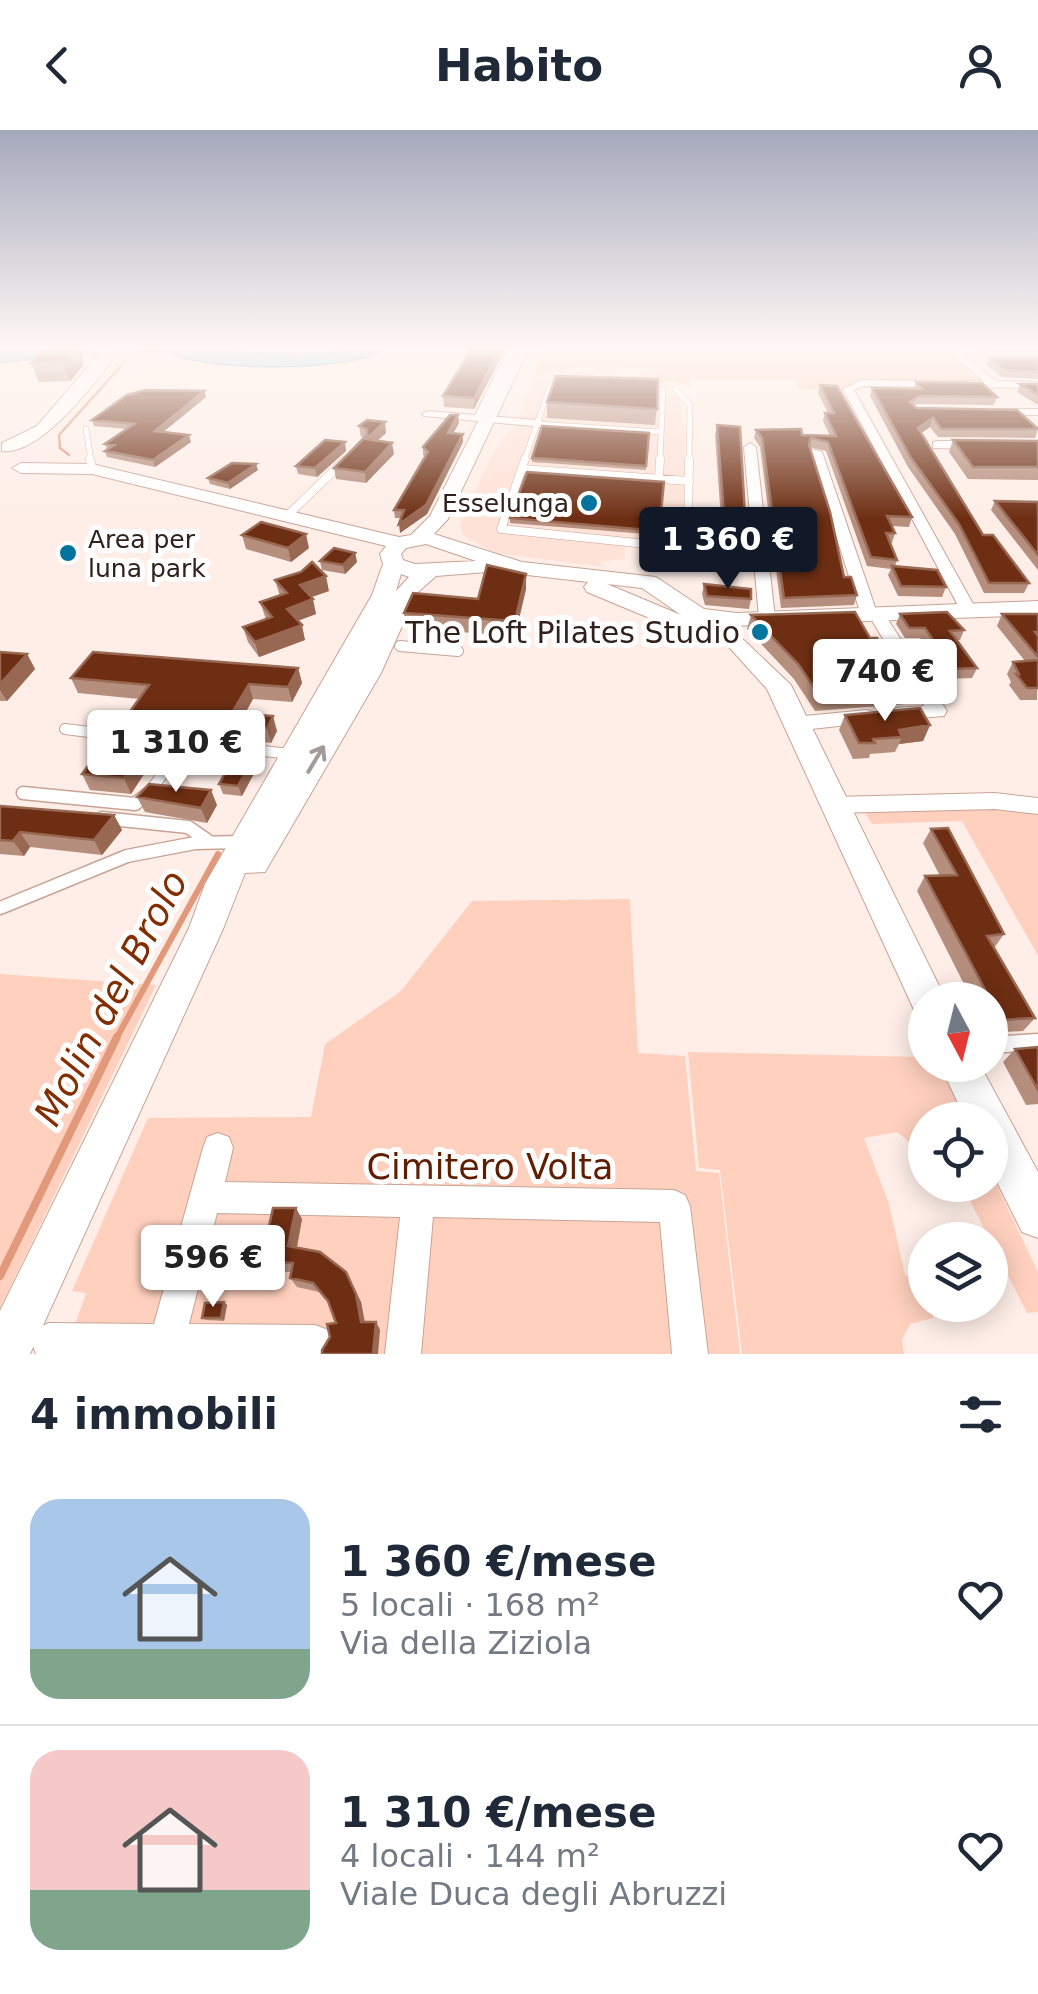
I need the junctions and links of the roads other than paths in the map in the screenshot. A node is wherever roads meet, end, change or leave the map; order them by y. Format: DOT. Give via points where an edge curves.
graph roads {
  1 [pos="65,405"];
  2 [pos="75,405"];
  3 [pos="495,405"];
  4 [pos="497,405"];
  5 [pos="500,405"];
  6 [pos="544,405"];
  7 [pos="662,405"];
  8 [pos="690,405"];
  9 [pos="857,405"];
  10 [pos="1016,405"];
  11 [pos="972,412"];
  12 [pos="1024,412"];
  13 [pos="1038,412"];
  14 [pos="428,414"];
  15 [pos="491,418"];
  16 [pos="538,424"];
  17 [pos="1038,426"];
  18 [pos="86,429"];
  19 [pos="660,432"];
  20 [pos="750,446"];
  21 [pos="937,446"];
  22 [pos="988,446"];
  23 [pos="4,448"];
  24 [pos="42,451"];
  25 [pos="816,452"];
  26 [pos="350,456"];
  27 [pos="92,469"];
  28 [pos="522,469"];
  29 [pos="8,472"];
  30 [pos="663,479"];
  31 [pos="689,481"];
  32 [pos="280,514"];
  33 [pos="656,545"];
  34 [pos="675,548"];
  35 [pos="400,550"];
  36 [pos="443,557"];
  37 [pos="679,561"];
  38 [pos="650,588"];
  39 [pos="1038,608"];
  40 [pos="969,611"];
  41 [pos="873,615"];
  42 [pos="767,618"];
  43 [pos="715,621"];
  44 [pos="389,645"];
  45 [pos="458,651"];
  46 [pos="793,720"];
  47 [pos="65,729"];
  48 [pos="186,743"];
  49 [pos="292,754"];
  50 [pos="23,792"];
  51 [pos="833,804"];
  52 [pos="1038,806"];
  53 [pos="94,817"];
  54 [pos="207,840"];
  55 [pos="246,842"];
  56 [pos="0,908"];
  57 [pos="206,929"];
  58 [pos="919,982"];
  59 [pos="1038,1042"];
  60 [pos="1008,1044"];
  61 [pos="218,1148"];
  62 [pos="1008,1158"];
  63 [pos="205,1196"];
  64 [pos="418,1201"];
  65 [pos="1038,1216"];
  66 [pos="49,1341"];
  67 [pos="315,1343"];
  68 [pos="165,1348"];
  69 [pos="5,1354"];
  70 [pos="403,1354"];
  71 [pos="690,1354"];
  1 -- 23 [label="main road" via="43,429"];
  2 -- 24 [label="main road"];
  3 -- 15 [label="street"];
  4 -- 15 [label="main road"];
  5 -- 15 [label="main road"];
  6 -- 16 [label="lane"];
  7 -- 19 [label="lane"];
  8 -- 31 [label="lane"];
  9 -- 40 [label="street"];
  10 -- 12 [label="street"];
  11 -- 12 [label="street"];
  12 -- 13 [label="street"];
  12 -- 17 [label="street"];
  14 -- 15 [label="street"];
  15 -- 16 [label="street"];
  15 -- 35 [label="main road" via="438,519"];
  15 -- 36 [label="main road"];
  16 -- 19 [label="lane"];
  16 -- 28 [label="lane"];
  18 -- 27 [label="lane"];
  19 -- 30 [label="lane"];
  20 -- 42 [label="street"];
  21 -- 22 [label="street"];
  23 -- 24 [label="main road"];
  24 -- 27 [label="main road"];
  24 -- 29 [label="main road" via="38,461"];
  25 -- 41 [label="street"];
  26 -- 32 [label="lane"];
  27 -- 29 [label="main road"];
  27 -- 32 [label="main road"];
  28 -- 30 [label="lane"];
  28 -- 33 [label="lane" via="501,529"];
  30 -- 31 [label="lane"];
  31 -- 34 [label="lane" via="688,538"];
  32 -- 35 [label="main road"];
  33 -- 34 [label="lane"];
  33 -- 38 [label="lane" via="645,551"];
  34 -- 37 [label="lane"];
  35 -- 36 [label="main road"];
  35 -- 36 [label="main road" via="413,571"];
  35 -- 49 [label="main road" via="383,595"];
  36 -- 38 [label="main road"];
  36 -- 44 [label="main road" via="407,590"];
  37 -- 38 [label="lane"];
  37 -- 38 [label="lane"];
  38 -- 43 [label="main road"];
  38 -- 46 [label="main road" via="728,652"];
  39 -- 40 [label="main road"];
  40 -- 41 [label="main road"];
  41 -- 42 [label="main road"];
  41 -- 46 [label="street" via="938,711"];
  42 -- 43 [label="main road"];
  43 -- 46 [label="main road" via="766,668"];
  44 -- 45 [label="lane"];
  57 -- 44 [label="main road, one-way"];
  46 -- 51 [label="main road"];
  47 -- 48 [label="lane"];
  48 -- 49 [label="lane"];
  48 -- 50 [label="lane" via="135,804"];
  49 -- 55 [label="main road"];
  51 -- 52 [label="street"];
  51 -- 58 [label="main road"];
  53 -- 54 [label="lane" via="188,827"];
  54 -- 55 [label="lane"];
  54 -- 56 [label="lane" via="119,860 60,880 21,906"];
  55 -- 57 [label="main road"];
  57 -- 69 [label="main road"];
  59 -- 60 [label="lane"];
  61 -- 63 [label="street"];
  62 -- 65 [label="main road"];
  63 -- 64 [label="street"];
  63 -- 68 [label="street"];
  64 -- 70 [label="street"];
  64 -- 71 [label="street" via="674,1206"];
  66 -- 68 [label="street"];
  67 -- 68 [label="street"];
}
